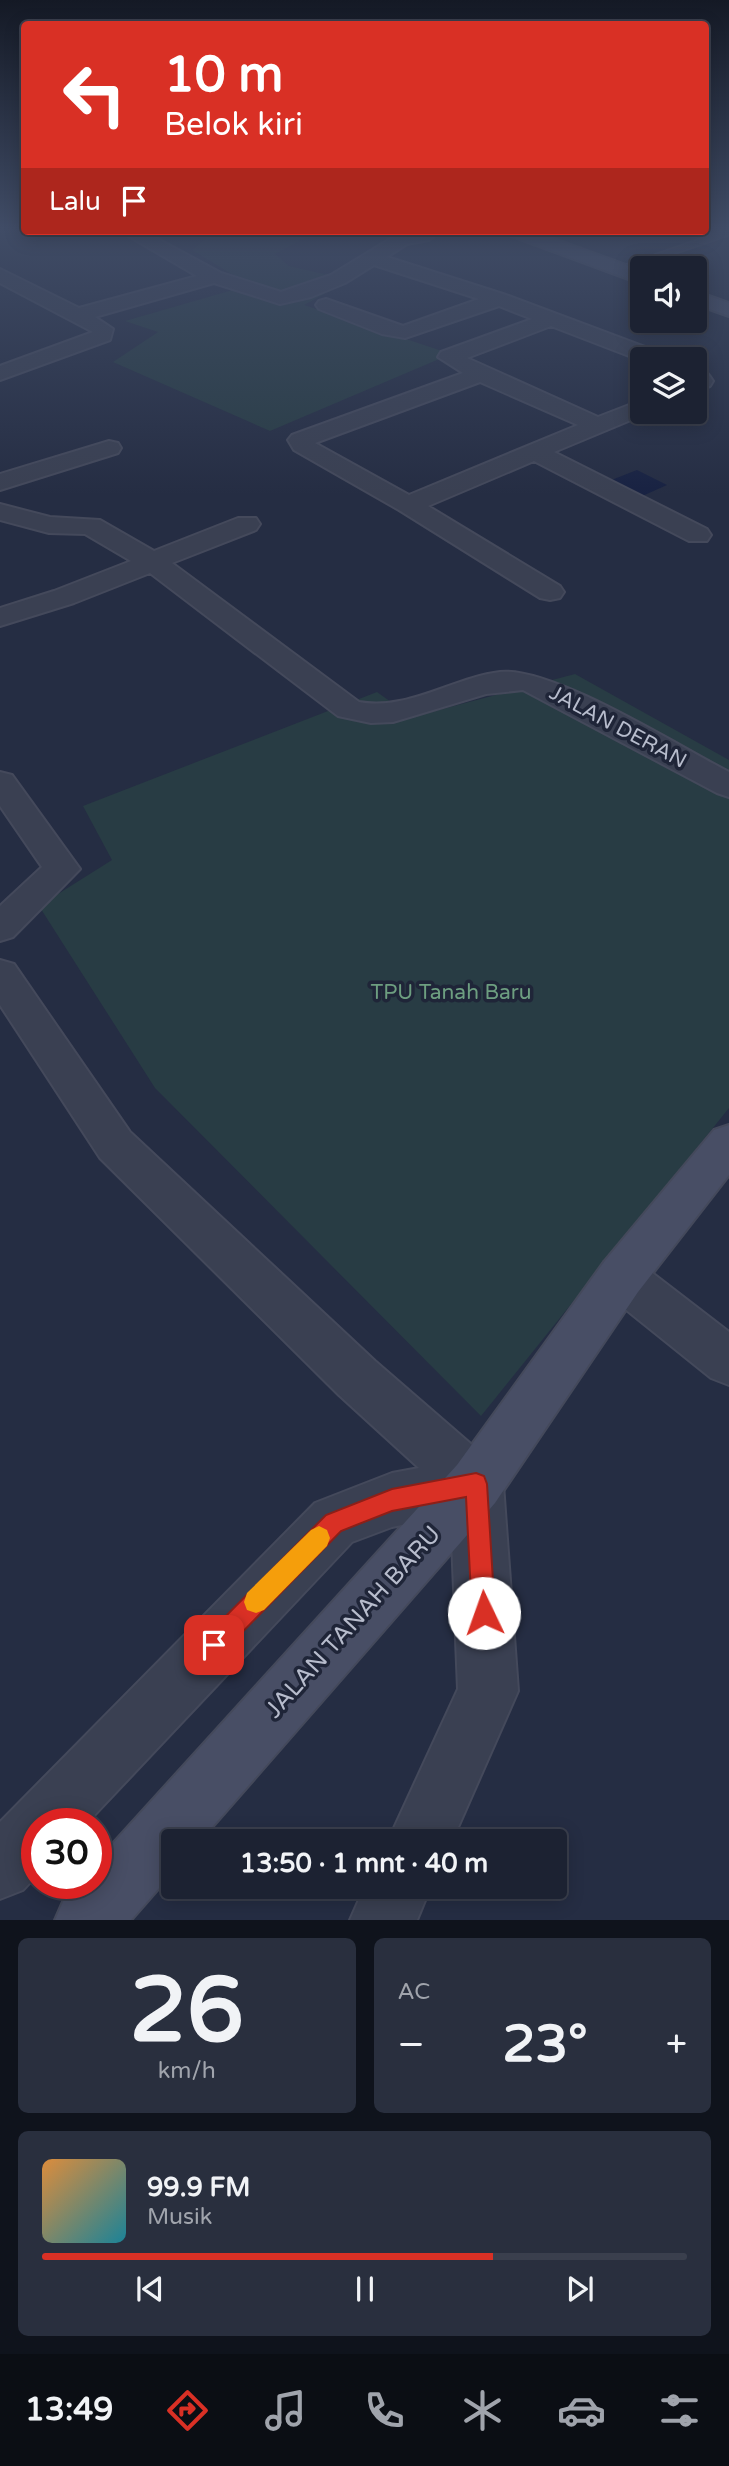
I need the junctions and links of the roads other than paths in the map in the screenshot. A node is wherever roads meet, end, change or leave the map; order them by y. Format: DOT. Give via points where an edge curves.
graph roads {
  1 [pos="76,317"];
  2 [pos="355,317"];
  3 [pos="449,317"];
  4 [pos="544,317"];
  5 [pos="550,319"];
  6 [pos="630,349"];
  7 [pos="0,373"];
  8 [pos="481,374"];
  9 [pos="630,412"];
  10 [pos="599,426"];
  11 [pos="109,448"];
  12 [pos="537,453"];
  13 [pos="0,482"];
  14 [pos="408,505"];
  15 [pos="0,512"];
  16 [pos="247,524"];
  17 [pos="698,535"];
  18 [pos="153,562"];
  19 [pos="550,592"];
  20 [pos="0,617"];
  21 [pos="0,782"];
  22 [pos="729,786"];
  23 [pos="0,928"];
  24 [pos="0,974"];
  25 [pos="729,1143"];
  26 [pos="621,1277"];
  27 [pos="729,1362"];
  28 [pos="476,1484"];
  29 [pos="57,1808"];
  30 [pos="425,1829"];
  31 [pos="21,1845"];
  32 [pos="0,1867"];
  33 [pos="393,1899"];
  34 [pos="88,1920"];
  35 [pos="383,1920"];
  1 -- 7 [label="street" via="103,329 103,336"];
  2 -- 3 [label="street" via="405,332"];
  4 -- 5 [label="street"];
  5 -- 6 [label="street"];
  5 -- 8 [label="street" via="449,357"];
  8 -- 10 [label="street"];
  8 -- 14 [label="street" via="300,440"];
  9 -- 10 [label="street"];
  10 -- 12 [label="street"];
  11 -- 13 [label="street"];
  12 -- 14 [label="street"];
  12 -- 17 [label="street"];
  14 -- 19 [label="street"];
  15 -- 18 [label="street" via="49,525 91,526"];
  16 -- 18 [label="street"];
  18 -- 20 [label="street"];
  18 -- 22 [label="street, JALAN DERAN" via="349,709 381,716 498,683 524,681"];
  21 -- 23 [label="street" via="62,869"];
  24 -- 28 [label="street" via="115,1145 357,1378"];
  25 -- 26 [label="main road, JALAN TANAH BARU"];
  26 -- 27 [label="street"];
  26 -- 28 [label="main road, JALAN TANAH BARU"];
  28 -- 29 [label="street" via="392,1500 334,1522"];
  28 -- 30 [label="street" via="488,1690"];
  28 -- 34 [label="main road, JALAN TANAH BARU"];
  31 -- 32 [label="street"];
  33 -- 35 [label="street"];
}
